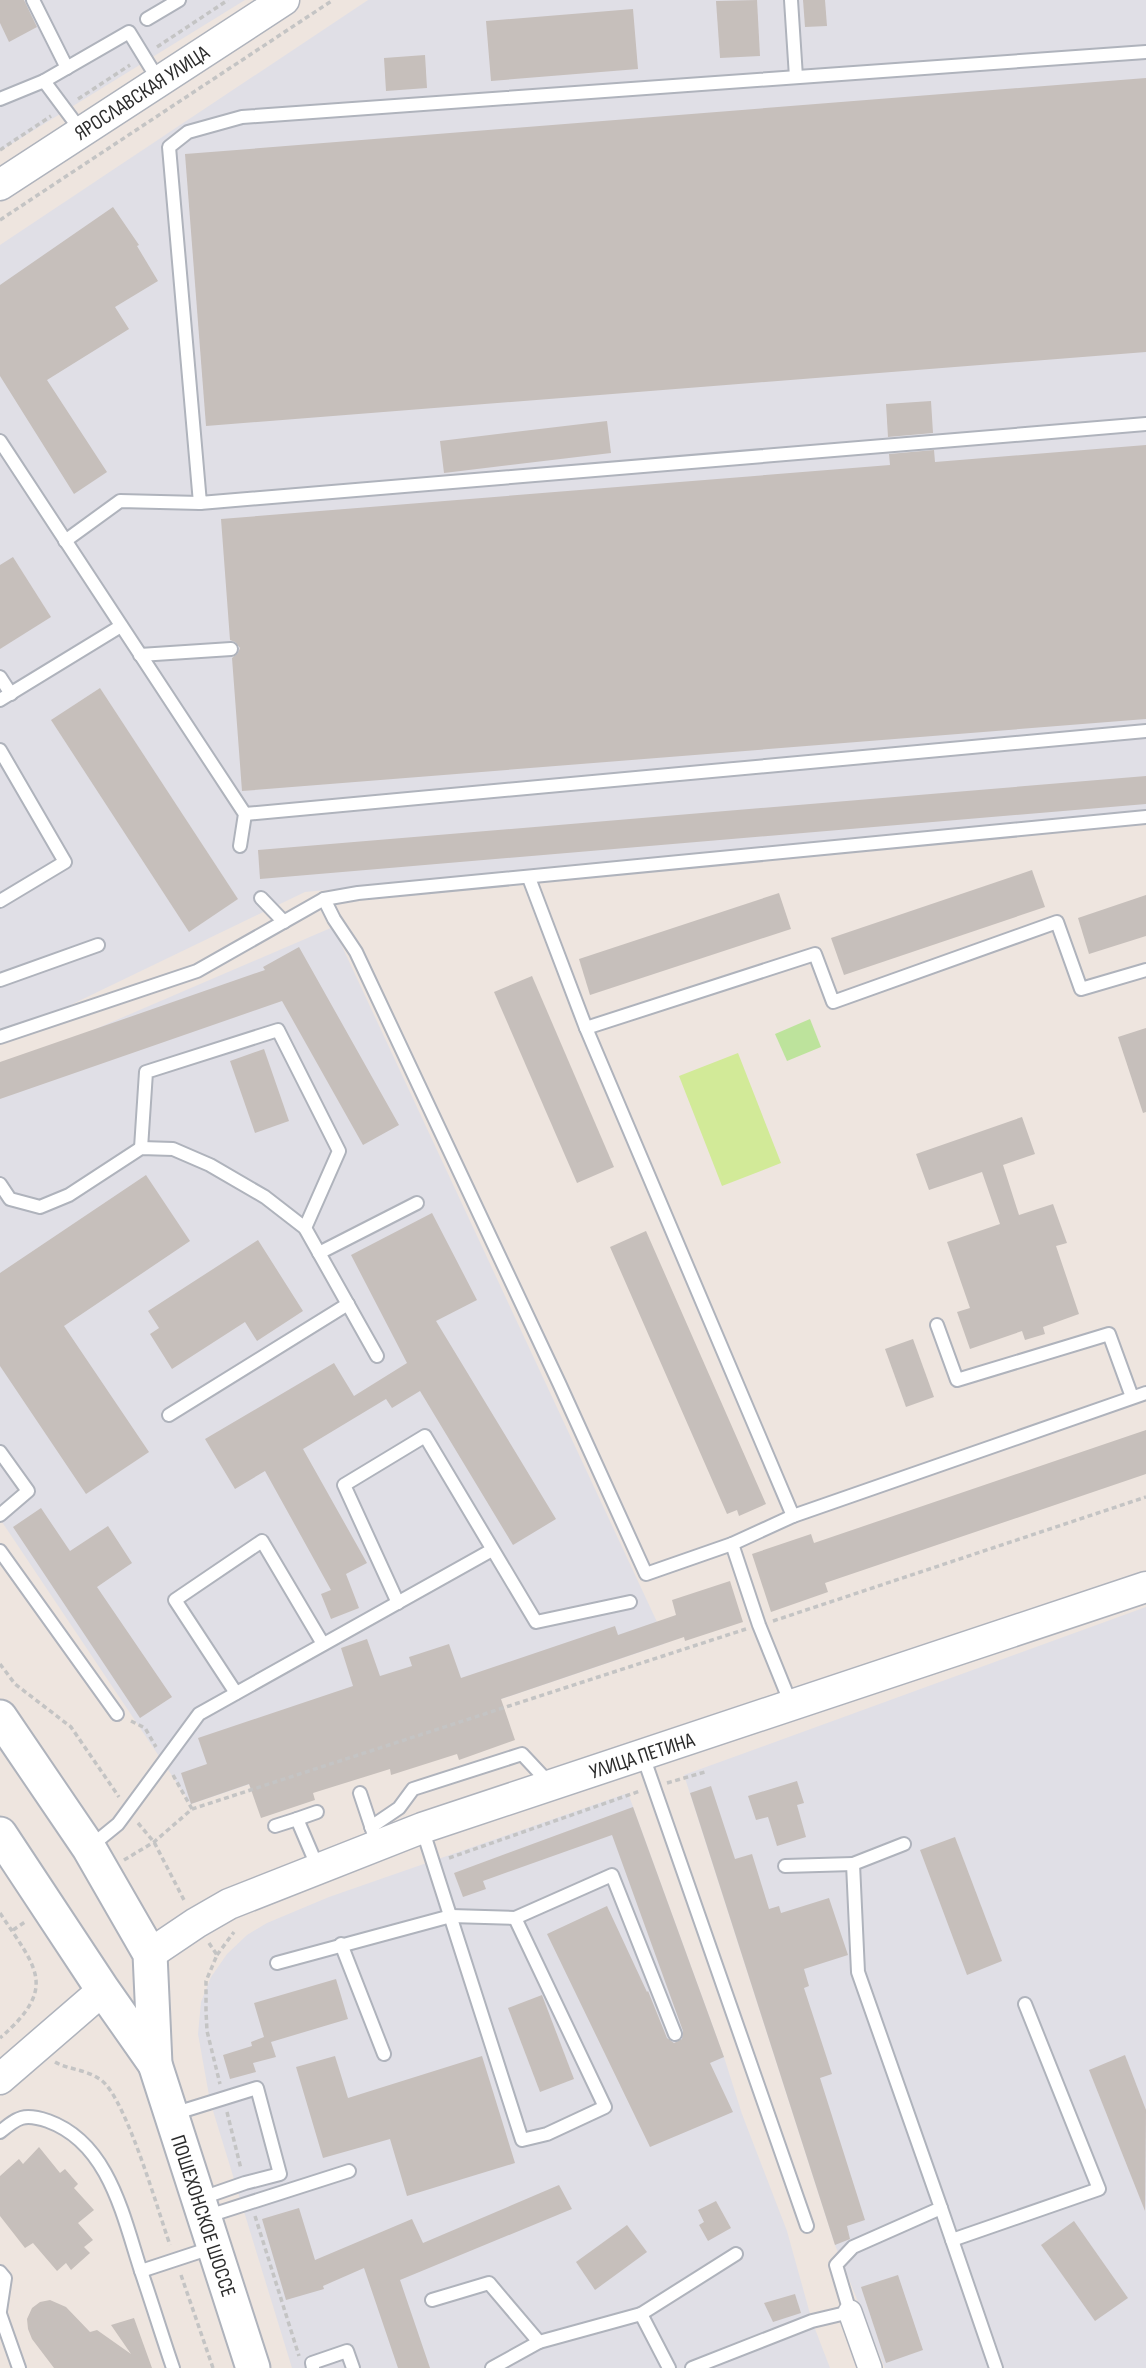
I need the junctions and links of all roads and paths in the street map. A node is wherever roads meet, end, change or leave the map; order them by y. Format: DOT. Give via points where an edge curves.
graph roads {
  1 [pos="33,0"];
  2 [pos="179,0"];
  3 [pos="228,0"];
  4 [pos="333,0"];
  5 [pos="791,0"];
  6 [pos="267,8"];
  7 [pos="147,19"];
  8 [pos="1146,52"];
  9 [pos="144,55"];
  10 [pos="67,68"];
  11 [pos="796,78"];
  12 [pos="44,81"];
  13 [pos="160,81"];
  14 [pos="0,99"];
  15 [pos="64,108"];
  16 [pos="82,132"];
  17 [pos="0,150"];
  18 [pos="0,186"];
  19 [pos="0,220"];
  20 [pos="1146,424"];
  21 [pos="0,441"];
  22 [pos="200,503"];
  23 [pos="65,541"];
  24 [pos="121,626"];
  25 [pos="231,649"];
  26 [pos="140,655"];
  27 [pos="0,677"];
  28 [pos="6,697"];
  29 [pos="1146,731"];
  30 [pos="0,750"];
  31 [pos="245,814"];
  32 [pos="1146,817"];
  33 [pos="240,846"];
  34 [pos="529,878"];
  35 [pos="261,898"];
  36 [pos="324,899"];
  37 [pos="0,901"];
  38 [pos="284,922"];
  39 [pos="98,945"];
  40 [pos="1146,970"];
  41 [pos="0,980"];
  42 [pos="586,1028"];
  43 [pos="0,1037"];
  44 [pos="141,1148"];
  45 [pos="0,1184"];
  46 [pos="417,1203"];
  47 [pos="305,1228"];
  48 [pos="319,1254"];
  49 [pos="348,1304"];
  50 [pos="937,1325"];
  51 [pos="377,1356"];
  52 [pos="1146,1393"];
  53 [pos="1132,1397"];
  54 [pos="169,1415"];
  55 [pos="0,1452"];
  56 [pos="1146,1497"];
  57 [pos="0,1515"];
  58 [pos="793,1516"];
  59 [pos="732,1544"];
  60 [pos="492,1550"];
  61 [pos="0,1551"];
  62 [pos="1146,1587"];
  63 [pos="630,1602"];
  64 [pos="398,1603"];
  65 [pos="759,1625"];
  66 [pos="323,1644"];
  67 [pos="0,1664"];
  68 [pos="236,1693"];
  69 [pos="791,1705"];
  70 [pos="117,1714"];
  71 [pos="0,1717"];
  72 [pos="643,1756"];
  73 [pos="705,1772"];
  74 [pos="552,1786"];
  75 [pos="653,1787"];
  76 [pos="360,1793"];
  77 [pos="128,1810"];
  78 [pos="317,1812"];
  79 [pos="297,1819"];
  80 [pos="275,1826"];
  81 [pos="422,1828"];
  82 [pos="0,1834"];
  83 [pos="374,1836"];
  84 [pos="154,1842"];
  85 [pos="904,1844"];
  86 [pos="96,1860"];
  87 [pos="433,1864"];
  88 [pos="853,1864"];
  89 [pos="785,1866"];
  90 [pos="318,1868"];
  91 [pos="48,1907"];
  92 [pos="0,1913"];
  93 [pos="451,1916"];
  94 [pos="515,1918"];
  95 [pos="2,1919"];
  96 [pos="196,1923"];
  97 [pos="237,1929"];
  98 [pos="13,1930"];
  99 [pos="341,1944"];
  100 [pos="150,1954"];
  101 [pos="216,1955"];
  102 [pos="277,1962"];
  103 [pos="103,1990"];
  104 [pos="1025,2004"];
  105 [pos="675,2034"];
  106 [pos="0,2038"];
  107 [pos="40,2043"];
  108 [pos="384,2054"];
  109 [pos="155,2064"];
  110 [pos="0,2078"];
  111 [pos="223,2098"];
  112 [pos="170,2115"];
  113 [pos="0,2132"];
  114 [pos="349,2171"];
  115 [pos="245,2183"];
  116 [pos="251,2203"];
  117 [pos="941,2208"];
  118 [pos="206,2221"];
  119 [pos="807,2226"];
  120 [pos="952,2240"];
  121 [pos="736,2254"];
  122 [pos="175,2260"];
  123 [pos="141,2271"];
  124 [pos="0,2272"];
  125 [pos="432,2301"];
  126 [pos="0,2312"];
  127 [pos="850,2312"];
  128 [pos="641,2314"];
  129 [pos="539,2342"];
  130 [pos="19,2368"];
  131 [pos="173,2368"];
  132 [pos="213,2368"];
  133 [pos="253,2368"];
  134 [pos="303,2368"];
  135 [pos="313,2368"];
  136 [pos="353,2368"];
  137 [pos="492,2368"];
  138 [pos="669,2368"];
  139 [pos="692,2368"];
  140 [pos="870,2368"];
  141 [pos="996,2368"];
  1 -- 10 [label="lane"];
  2 -- 7 [label="lane"];
  3 -- 9 [label="path"];
  4 -- 19 [label="path"];
  5 -- 11 [label="lane"];
  6 -- 13 [label="street, ЯРОСЛАВСКАЯ УЛИЦА"];
  8 -- 11 [label="lane"];
  9 -- 10 [label="lane" via="129,32"];
  9 -- 13 [label="lane"];
  9 -- 15 [label="path"];
  10 -- 12 [label="lane"];
  11 -- 22 [label="lane" via="242,117 188,132 169,147"];
  12 -- 14 [label="lane"];
  12 -- 15 [label="lane"];
  13 -- 16 [label="street, ЯРОСЛАВСКАЯ УЛИЦА"];
  15 -- 16 [label="lane"];
  15 -- 17 [label="path"];
  16 -- 18 [label="street, ЯРОСЛАВСКАЯ УЛИЦА"];
  20 -- 22 [label="lane"];
  21 -- 23 [label="lane"];
  22 -- 23 [label="lane" via="120,501"];
  23 -- 24 [label="lane"];
  24 -- 26 [label="lane"];
  24 -- 28 [label="lane"];
  25 -- 26 [label="lane"];
  26 -- 31 [label="lane"];
  27 -- 28 [label="lane"];
  29 -- 31 [label="lane"];
  30 -- 37 [label="lane" via="65,862"];
  31 -- 33 [label="lane"];
  32 -- 34 [label="lane"];
  34 -- 36 [label="lane"];
  34 -- 42 [label="lane"];
  35 -- 38 [label="lane"];
  36 -- 38 [label="lane"];
  36 -- 59 [label="lane" via="356,952 646,1574"];
  38 -- 43 [label="lane" via="197,971"];
  39 -- 41 [label="lane"];
  40 -- 42 [label="lane" via="1081,989 1057,922 833,1002 814,954"];
  42 -- 58 [label="lane"];
  44 -- 45 [label="lane" via="69,1195 40,1207 10,1199"];
  44 -- 47 [label="lane" via="173,1149 210,1165 265,1197"];
  44 -- 47 [label="lane" via="146,1072 278,1030 339,1151"];
  46 -- 48 [label="lane"];
  47 -- 48 [label="lane"];
  48 -- 49 [label="lane"];
  49 -- 51 [label="lane"];
  49 -- 54 [label="lane"];
  50 -- 53 [label="lane" via="957,1380 1109,1334"];
  52 -- 53 [label="lane"];
  53 -- 58 [label="lane"];
  55 -- 57 [label="lane" via="28,1492"];
  56 -- 65 [label="path"];
  58 -- 59 [label="lane"];
  59 -- 65 [label="lane"];
  60 -- 63 [label="lane" via="536,1622"];
  60 -- 64 [label="lane"];
  60 -- 64 [label="lane" via="425,1436 344,1485"];
  61 -- 70 [label="lane"];
  62 -- 69 [label="street, УЛИЦА ПЕТИНА"];
  64 -- 66 [label="lane"];
  65 -- 69 [label="lane"];
  65 -- 84 [label="path" via="192,1809"];
  66 -- 68 [label="lane"];
  66 -- 68 [label="lane" via="262,1541 174,1601"];
  67 -- 77 [label="path" via="15,1684 71,1727"];
  68 -- 77 [label="lane" via="199,1714"];
  69 -- 72 [label="street, УЛИЦА ПЕТИНА"];
  71 -- 86 [label="main road, ПОШЕХОНСКОЕ ШОССЕ"];
  72 -- 74 [label="street, УЛИЦА ПЕТИНА"];
  72 -- 75 [label="lane"];
  73 -- 75 [label="path"];
  74 -- 81 [label="street, УЛИЦА ПЕТИНА"];
  74 -- 83 [label="lane" via="522,1754 413,1789"];
  75 -- 87 [label="path"];
  75 -- 119 [label="lane"];
  76 -- 83 [label="lane"];
  77 -- 84 [label="path"];
  77 -- 86 [label="lane"];
  78 -- 79 [label="lane"];
  79 -- 80 [label="lane"];
  79 -- 90 [label="lane"];
  81 -- 83 [label="street, УЛИЦА ПЕТИНА"];
  81 -- 87 [label="lane"];
  82 -- 91 [label="main road, ПОШЕХОНСКОЕ ШОССЕ"];
  83 -- 90 [label="street, УЛИЦА ПЕТИНА"];
  84 -- 86 [label="path"];
  84 -- 96 [label="path"];
  85 -- 88 [label="lane"];
  86 -- 100 [label="main road, ПОШЕХОНСКОЕ ШОССЕ"];
  87 -- 93 [label="lane"];
  88 -- 89 [label="lane"];
  88 -- 117 [label="lane" via="858,1972"];
  90 -- 96 [label="street, УЛИЦА ПЕТИНА" via="229,1904"];
  91 -- 98 [label="path"];
  91 -- 103 [label="main road, ПОШЕХОНСКОЕ ШОССЕ"];
  92 -- 95 [label="path"];
  93 -- 94 [label="lane"];
  93 -- 94 [label="lane" via="522,2140 547,2134 606,2106"];
  93 -- 99 [label="lane"];
  94 -- 105 [label="lane" via="612,1875"];
  95 -- 98 [label="path"];
  96 -- 100 [label="street, УЛИЦА ПЕТИНА"];
  96 -- 101 [label="path"];
  97 -- 101 [label="path"];
  98 -- 106 [label="path" via="35,1972 36,1989 27,2012"];
  99 -- 102 [label="lane"];
  99 -- 108 [label="lane"];
  100 -- 103 [label="main road"];
  100 -- 109 [label="main road, ПОШЕХОНСКОЕ ШОССЕ"];
  101 -- 111 [label="path" via="206,1981 206,2021"];
  103 -- 107 [label="street"];
  103 -- 109 [label="main road, ПОШЕХОНСКОЕ ШОССЕ"];
  104 -- 120 [label="lane" via="1099,2189"];
  107 -- 110 [label="street"];
  107 -- 122 [label="path" via="57,2064 92,2074 110,2088 122,2109"];
  109 -- 112 [label="main road, ПОШЕХОНСКОЕ ШОССЕ"];
  111 -- 112 [label="lane"];
  111 -- 115 [label="path"];
  111 -- 115 [label="lane" via="257,2088 280,2174"];
  112 -- 118 [label="main road, ПОШЕХОНСКОЕ ШОССЕ"];
  113 -- 123 [label="lane" via="16,2118 37,2117 75,2136 92,2153 117,2196"];
  114 -- 116 [label="lane"];
  115 -- 118 [label="lane"];
  116 -- 118 [label="lane"];
  116 -- 134 [label="path"];
  117 -- 120 [label="lane"];
  117 -- 127 [label="lane" via="853,2247 836,2265"];
  118 -- 122 [label="lane"];
  118 -- 133 [label="main road, ПОШЕХОНСКОЕ ШОССЕ"];
  120 -- 141 [label="lane"];
  121 -- 128 [label="lane"];
  122 -- 123 [label="lane"];
  122 -- 132 [label="path"];
  123 -- 131 [label="lane"];
  124 -- 126 [label="lane" via="5,2278"];
  125 -- 129 [label="lane" via="489,2283"];
  126 -- 130 [label="lane"];
  127 -- 139 [label="lane" via="812,2321"];
  127 -- 140 [label="street"];
  128 -- 129 [label="lane"];
  128 -- 138 [label="lane"];
  129 -- 137 [label="lane"];
  135 -- 136 [label="lane" via="312,2363 347,2351"];
}
